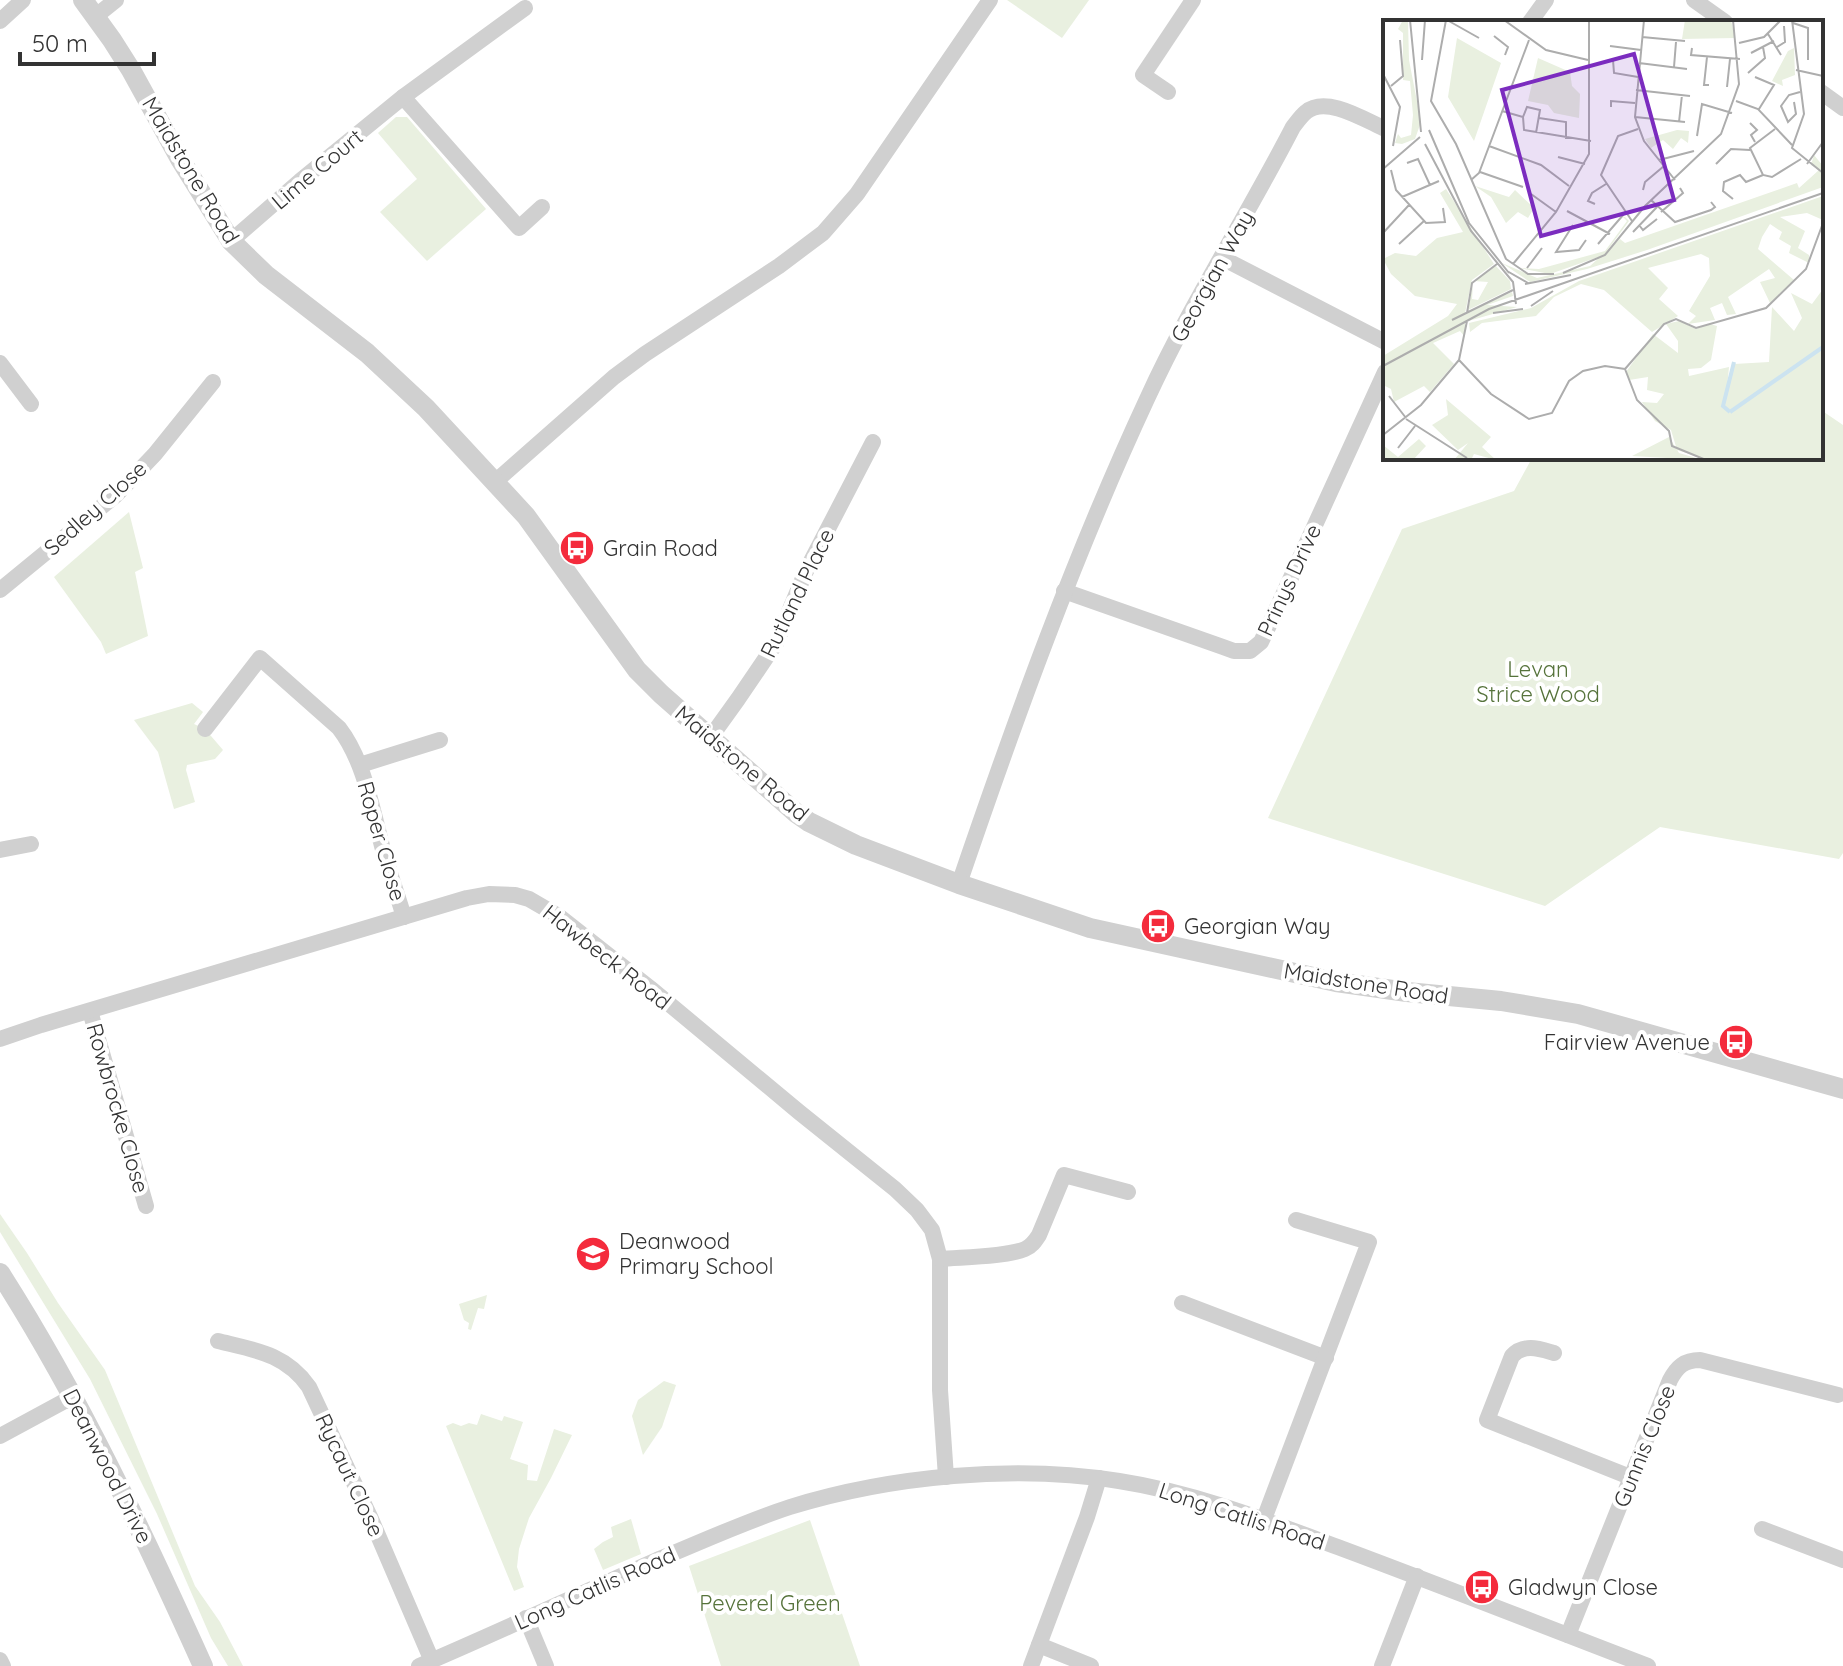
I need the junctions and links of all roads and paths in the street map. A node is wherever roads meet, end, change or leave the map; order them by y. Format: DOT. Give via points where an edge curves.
graph roads {
  1 [pos="23,0"];
  2 [pos="116,0"];
  3 [pos="990,0"];
  4 [pos="1193,0"];
  5 [pos="1546,0"];
  6 [pos="1694,0"];
  7 [pos="90,8"];
  8 [pos="525,8"];
  9 [pos="1531,20"];
  10 [pos="1722,20"];
  11 [pos="0,21"];
  12 [pos="1168,92"];
  13 [pos="1823,93"];
  14 [pos="403,97"];
  15 [pos="1843,108"];
  16 [pos="1383,128"];
  17 [pos="542,207"];
  18 [pos="231,241"];
  19 [pos="1222,258"];
  20 [pos="1383,341"];
  21 [pos="0,363"];
  22 [pos="1383,376"];
  23 [pos="213,382"];
  24 [pos="31,404"];
  25 [pos="873,442"];
  26 [pos="496,481"];
  27 [pos="0,590"];
  28 [pos="1064,591"];
  29 [pos="205,729"];
  30 [pos="710,738"];
  31 [pos="440,740"];
  32 [pos="360,765"];
  33 [pos="31,844"];
  34 [pos="0,850"];
  35 [pos="959,884"];
  36 [pos="404,917"];
  37 [pos="90,1011"];
  38 [pos="0,1039"];
  39 [pos="1843,1089"];
  40 [pos="1128,1192"];
  41 [pos="146,1206"];
  42 [pos="1296,1220"];
  43 [pos="940,1259"];
  44 [pos="0,1273"];
  45 [pos="1182,1303"];
  46 [pos="218,1341"];
  47 [pos="1554,1353"];
  48 [pos="1326,1358"];
  49 [pos="1838,1395"];
  50 [pos="74,1396"];
  51 [pos="0,1436"];
  52 [pos="946,1477"];
  53 [pos="1630,1477"];
  54 [pos="1099,1478"];
  55 [pos="1264,1519"];
  56 [pos="1762,1529"];
  57 [pos="1843,1560"];
  58 [pos="1417,1576"];
  59 [pos="526,1618"];
  60 [pos="1568,1635"];
  61 [pos="1039,1645"];
  62 [pos="0,1660"];
  63 [pos="425,1663"];
  64 [pos="3,1666"];
  65 [pos="203,1666"];
  66 [pos="546,1666"];
  67 [pos="1031,1666"];
  68 [pos="1091,1666"];
  69 [pos="1382,1666"];
  70 [pos="1648,1666"];
  1 -- 11 [label="street"];
  2 -- 7 [label="street"];
  3 -- 26 [label="street" via="857,194 823,233 614,377"];
  4 -- 12 [label="street" via="1143,75"];
  5 -- 9 [label="street"];
  6 -- 10 [label="street"];
  7 -- 18 [label="street, Maidstone Road"];
  8 -- 14 [label="street, Lime Court"];
  13 -- 15 [label="street"];
  14 -- 17 [label="street" via="519,228"];
  14 -- 18 [label="street, Lime Court"];
  16 -- 19 [label="street, Georgian Way" via="1347,111 1323,106 1308,110 1293,127"];
  18 -- 26 [label="street, Maidstone Road" via="273,281 388,371"];
  19 -- 20 [label="street"];
  19 -- 28 [label="street, Georgian Way" via="1147,398"];
  21 -- 24 [label="street"];
  22 -- 28 [label="street, Prinys Drive" via="1261,642 1250,651 1234,651"];
  23 -- 27 [label="street, Sedley Close" via="116,495"];
  25 -- 30 [label="street, Rutland Place" via="806,571 776,643"];
  26 -- 30 [label="street, Maidstone Road" via="637,670"];
  28 -- 35 [label="street, Georgian Way"];
  29 -- 32 [label="street, Roper Close" via="260,658 339,728"];
  30 -- 35 [label="street, Maidstone Road" via="809,822"];
  31 -- 32 [label="street, Roper Close"];
  32 -- 36 [label="street, Roper Close"];
  33 -- 34 [label="street"];
  35 -- 39 [label="street, Maidstone Road" via="1119,936 1336,982 1578,1014"];
  36 -- 37 [label="street, Hawbeck Road"];
  36 -- 43 [label="street, Hawbeck Road" via="489,894 515,895 545,907 895,1189 932,1230"];
  37 -- 38 [label="street, Hawbeck Road"];
  37 -- 41 [label="street, Rowbrocke Close"];
  40 -- 43 [label="street" via="1064,1175 1039,1235 1027,1248"];
  42 -- 48 [label="street" via="1369,1242"];
  43 -- 52 [label="street, Hawbeck Road"];
  44 -- 50 [label="street, Deanwood Drive"];
  45 -- 48 [label="street"];
  46 -- 63 [label="street, Rycaut Close" via="282,1360 309,1387 371,1519"];
  47 -- 53 [label="street" via="1531,1347 1516,1351 1487,1420"];
  48 -- 55 [label="street"];
  49 -- 53 [label="street, Gunnis Close" via="1700,1360 1683,1363 1670,1380"];
  50 -- 51 [label="street"];
  50 -- 65 [label="street, Deanwood Drive"];
  52 -- 54 [label="street, Long Catlis Road"];
  52 -- 59 [label="street, Long Catlis Road" via="852,1491 791,1507"];
  53 -- 60 [label="street, Gunnis Close"];
  54 -- 55 [label="street, Long Catlis Road" via="1173,1491"];
  54 -- 61 [label="street"];
  55 -- 58 [label="street, Long Catlis Road"];
  56 -- 57 [label="street"];
  58 -- 60 [label="street, Long Catlis Road"];
  58 -- 69 [label="street"];
  59 -- 63 [label="street, Long Catlis Road"];
  59 -- 66 [label="street"];
  60 -- 70 [label="street, Long Catlis Road"];
  61 -- 67 [label="street"];
  61 -- 68 [label="street"];
  62 -- 64 [label="street"];
}
